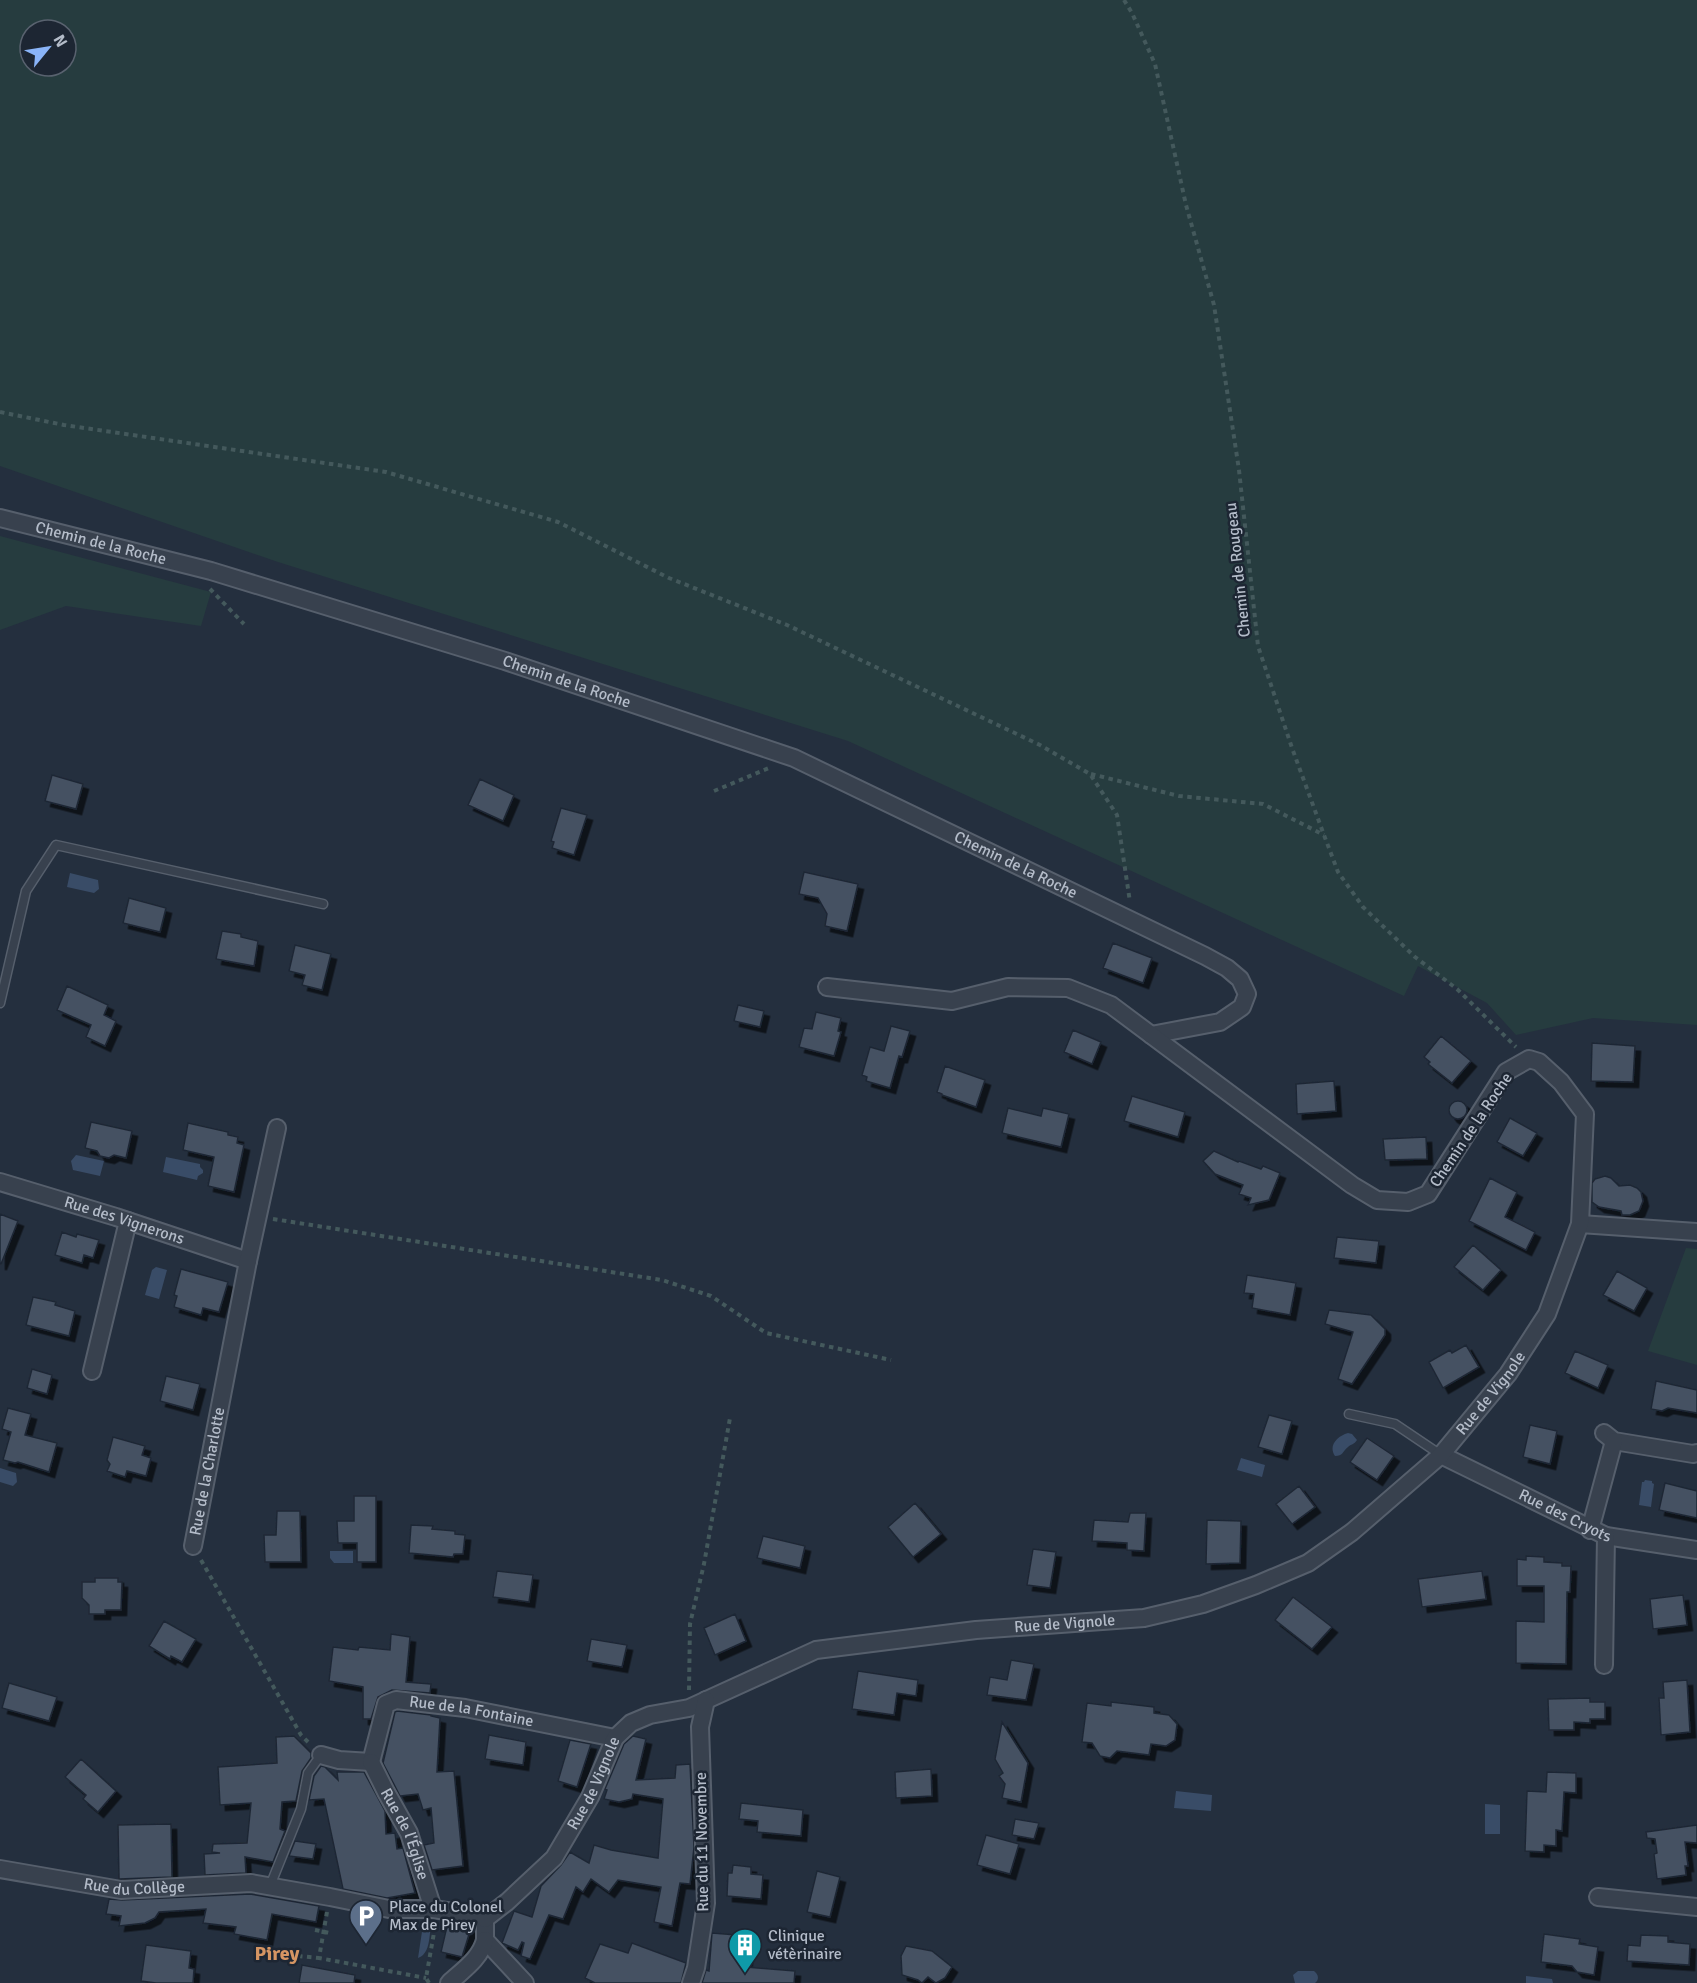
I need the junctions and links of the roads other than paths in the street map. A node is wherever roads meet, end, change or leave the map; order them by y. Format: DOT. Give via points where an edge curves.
graph roads {
  1 [pos="0,518"];
  2 [pos="323,904"];
  3 [pos="827,987"];
  4 [pos="0,1003"];
  5 [pos="1150,1035"];
  6 [pos="277,1128"];
  7 [pos="0,1182"];
  8 [pos="128,1221"];
  9 [pos="1580,1224"];
  10 [pos="1697,1232"];
  11 [pos="248,1261"];
  12 [pos="92,1371"];
  13 [pos="1349,1414"];
  14 [pos="1697,1453"];
  15 [pos="1441,1455"];
  16 [pos="1590,1530"];
  17 [pos="1606,1536"];
  18 [pos="194,1546"];
  19 [pos="1697,1550"];
  20 [pos="1604,1665"];
  21 [pos="706,1700"];
  22 [pos="615,1738"];
  23 [pos="321,1755"];
  24 [pos="372,1762"];
  25 [pos="0,1869"];
  26 [pos="270,1886"];
  27 [pos="1598,1897"];
  28 [pos="1697,1907"];
  29 [pos="433,1909"];
  30 [pos="485,1919"];
  31 [pos="486,1940"];
  32 [pos="449,1983"];
  33 [pos="525,1983"];
  34 [pos="691,1983"];
  1 -- 5 [label="street, Chemin de la Roche" via="187,565 505,661 794,758 1133,920 1227,968 1240,979 1247,993 1242,1007 1220,1022"];
  2 -- 4 [label="lane" via="56,844 26,891"];
  3 -- 5 [label="street" via="952,1001 1008,987 1068,988 1111,1005"];
  5 -- 9 [label="street, Chemin de la Roche" via="1352,1185 1377,1200 1398,1202 1428,1194 1506,1072 1529,1059 1539,1062 1562,1082 1585,1114"];
  6 -- 11 [label="street, Rue de la Charlotte"];
  7 -- 8 [label="street, Rue des Vignerons"];
  8 -- 11 [label="street, Rue des Vignerons"];
  8 -- 12 [label="street"];
  9 -- 10 [label="street"];
  9 -- 15 [label="street, Rue de Vignole" via="1547,1314 1508,1374"];
  11 -- 18 [label="street, Rue de la Charlotte"];
  13 -- 15 [label="lane" via="1395,1424"];
  14 -- 16 [label="street" via="1609,1437"];
  15 -- 16 [label="street, Rue des Cryots"];
  15 -- 21 [label="street, Rue de Vignole" via="1352,1532 1308,1563 1203,1604 1144,1618 976,1630 816,1650"];
  16 -- 17 [label="street, Rue des Cryots"];
  17 -- 19 [label="street, Rue des Cryots"];
  17 -- 20 [label="street"];
  21 -- 22 [label="street, Rue de Vignole" via="689,1708 650,1715 631,1723"];
  21 -- 34 [label="street, Rue du 11 Novembre" via="700,1727 706,1903"];
  22 -- 24 [label="street, Rue de la Fontaine" via="465,1708 396,1700 386,1704"];
  22 -- 30 [label="street, Rue de Vignole" via="590,1797 554,1857"];
  23 -- 24 [label="street"];
  23 -- 26 [label="lane" via="308,1773 301,1809"];
  24 -- 29 [label="street, Rue de l'Église" via="409,1833"];
  25 -- 26 [label="street, Rue du Collège" via="121,1890 251,1883"];
  26 -- 29 [label="street" via="389,1909"];
  27 -- 28 [label="street"];
  29 -- 30 [label="street"];
  30 -- 31 [label="street"];
  31 -- 32 [label="street" via="477,1956"];
  31 -- 33 [label="street"];
}
